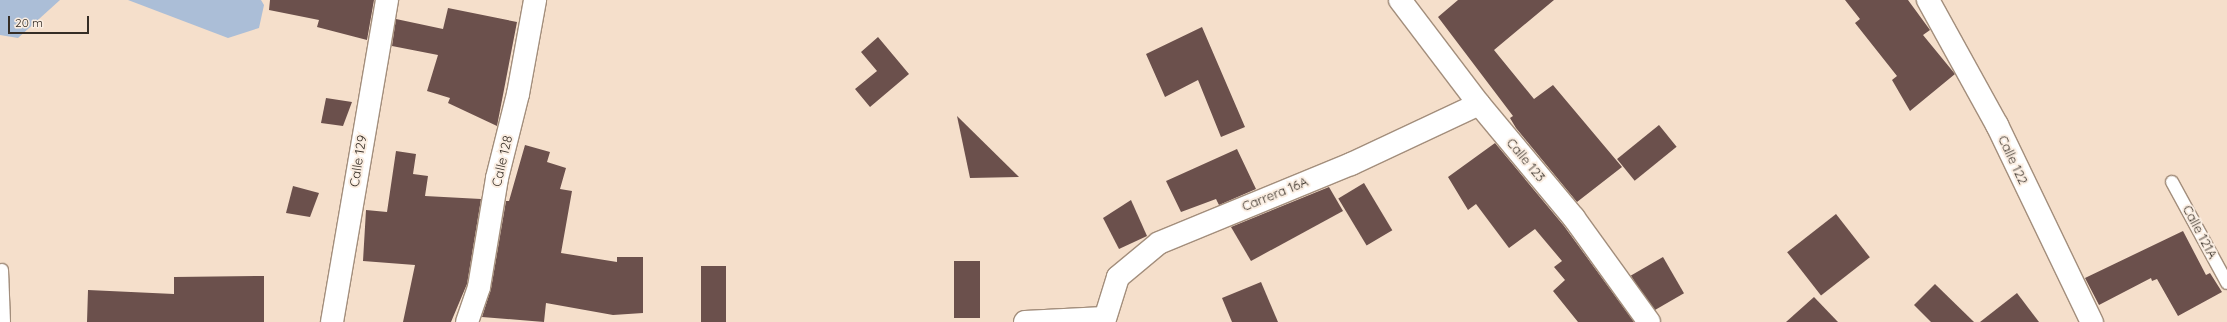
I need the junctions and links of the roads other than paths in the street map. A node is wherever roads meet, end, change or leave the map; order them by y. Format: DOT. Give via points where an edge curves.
graph roads {
  1 [pos="387,0"];
  2 [pos="535,0"];
  3 [pos="1400,0"];
  4 [pos="1928,0"];
  5 [pos="1479,104"];
  6 [pos="2172,182"];
  7 [pos="2,270"];
  8 [pos="2227,283"];
  9 [pos="1105,321"];
  10 [pos="4,322"];
  11 [pos="332,322"];
  12 [pos="467,322"];
  13 [pos="1025,322"];
  14 [pos="1649,322"];
  15 [pos="2092,322"];
  1 -- 11 [label="street, Calle 129"];
  2 -- 12 [label="street, Calle 128" via="518,94 497,178 479,287"];
  3 -- 5 [label="street, Calle 123"];
  4 -- 15 [label="street, Calle 122" via="1997,125"];
  5 -- 9 [label="street, Carrera 16A" via="1351,164 1165,239 1142,254 1118,277"];
  5 -- 14 [label="street, Calle 123" via="1574,218"];
  6 -- 8 [label="lane, Calle 121A"];
  7 -- 10 [label="lane"];
  9 -- 13 [label="street"];
}
